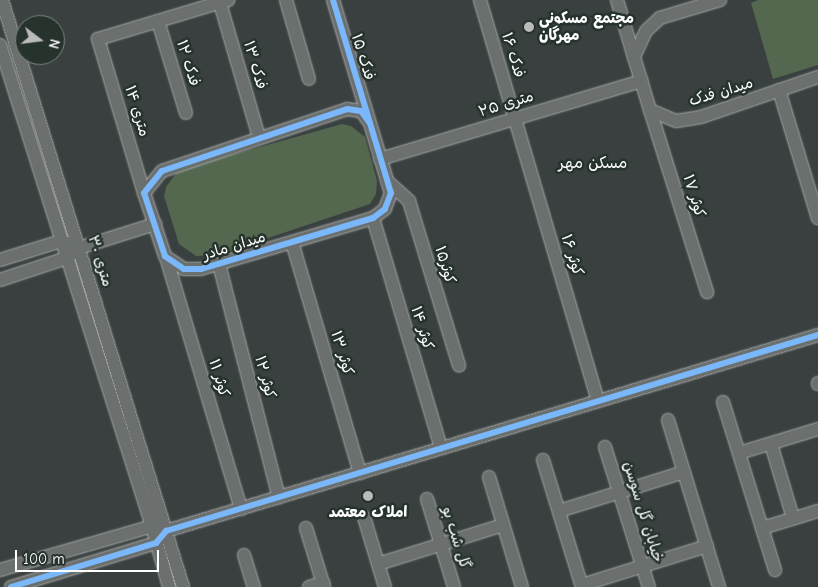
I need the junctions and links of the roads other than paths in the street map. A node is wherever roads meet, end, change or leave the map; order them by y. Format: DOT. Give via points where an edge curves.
graph roads {
  1 [pos="2,0"];
  2 [pos="286,0"];
  3 [pos="333,0"];
  4 [pos="480,0"];
  5 [pos="617,0"];
  6 [pos="720,0"];
  7 [pos="224,1"];
  8 [pos="158,21"];
  9 [pos="0,45"];
  10 [pos="634,57"];
  11 [pos="818,78"];
  12 [pos="309,79"];
  13 [pos="642,81"];
  14 [pos="779,90"];
  15 [pos="650,110"];
  16 [pos="186,113"];
  17 [pos="515,119"];
  18 [pos="369,122"];
  19 [pos="259,137"];
  20 [pos="380,159"];
  21 [pos="387,181"];
  22 [pos="144,193"];
  23 [pos="373,218"];
  24 [pos="818,218"];
  25 [pos="155,224"];
  26 [pos="62,241"];
  27 [pos="292,242"];
  28 [pos="79,248"];
  29 [pos="166,256"];
  30 [pos="67,258"];
  31 [pos="0,260"];
  32 [pos="219,264"];
  33 [pos="0,280"];
  34 [pos="707,292"];
  35 [pos="818,334"];
  36 [pos="459,366"];
  37 [pos="598,401"];
  38 [pos="723,402"];
  39 [pos="668,420"];
  40 [pos="818,430"];
  41 [pos="771,444"];
  42 [pos="441,448"];
  43 [pos="605,448"];
  44 [pos="739,453"];
  45 [pos="543,460"];
  46 [pos="684,472"];
  47 [pos="360,473"];
  48 [pos="488,477"];
  49 [pos="619,492"];
  50 [pos="279,497"];
  51 [pos="427,499"];
  52 [pos="241,509"];
  53 [pos="559,511"];
  54 [pos="818,511"];
  55 [pos="364,517"];
  56 [pos="793,518"];
  57 [pos="503,525"];
  58 [pos="152,526"];
  59 [pos="306,528"];
  60 [pos="762,528"];
  61 [pos="166,531"];
  62 [pos="156,543"];
  63 [pos="441,544"];
  64 [pos="707,546"];
  65 [pos="244,555"];
  66 [pos="378,564"];
  67 [pos="642,566"];
  68 [pos="0,570"];
  69 [pos="775,570"];
  70 [pos="324,585"];
  71 [pos="582,586"];
  72 [pos="11,587"];
  73 [pos="169,587"];
  74 [pos="183,587"];
  75 [pos="254,587"];
  76 [pos="308,587"];
  77 [pos="385,587"];
  78 [pos="454,587"];
  79 [pos="522,587"];
  80 [pos="649,587"];
  81 [pos="719,587"];
  1 -- 28 [label="street, ۳۰ متری"];
  2 -- 12 [label="street"];
  3 -- 18 [label="street, فدک ۱۵"];
  4 -- 17 [label="street, فدک ۱۶"];
  5 -- 10 [label="street"];
  6 -- 10 [label="street" via="660,18 646,31"];
  7 -- 8 [label="street"];
  7 -- 19 [label="street, فدک ۱۳"];
  8 -- 16 [label="street, فدک ۱۲"];
  8 -- 22 [label="street, ۱۴ متری" via="98,39"];
  9 -- 26 [label="street, ۳۰ متری"];
  10 -- 13 [label="street"];
  11 -- 14 [label="street, میدان فدک"];
  13 -- 15 [label="street"];
  13 -- 17 [label="street, ۲۵ متری"];
  14 -- 15 [label="street, میدان فدک" via="701,117 676,121"];
  14 -- 24 [label="street"];
  15 -- 34 [label="street, کوثر ۱۷"];
  17 -- 20 [label="street, ۲۵ متری"];
  17 -- 37 [label="street, کوثر ۱۶"];
  18 -- 19 [label="street" via="361,111 347,109"];
  18 -- 20 [label="street"];
  19 -- 22 [label="street" via="168,167 156,175"];
  20 -- 21 [label="street"];
  21 -- 23 [label="street" via="390,193 387,206"];
  21 -- 36 [label="street, کوثر۱۵" via="409,201"];
  22 -- 25 [label="street"];
  23 -- 27 [label="street, میدان مادر"];
  23 -- 42 [label="street, کوثر ۱۴"];
  25 -- 28 [label="street"];
  25 -- 29 [label="street"];
  26 -- 28 [label="street"];
  26 -- 30 [label="street, ۳۰ متری"];
  26 -- 31 [label="street"];
  27 -- 32 [label="street, میدان مادر"];
  27 -- 47 [label="street, کوثر ۱۳"];
  28 -- 30 [label="street"];
  28 -- 61 [label="street, ۳۰ متری"];
  29 -- 32 [label="street, میدان مادر" via="179,267 190,270"];
  29 -- 52 [label="street, کوثر ۱۱"];
  30 -- 33 [label="street"];
  30 -- 58 [label="street, ۳۰ متری"];
  32 -- 50 [label="street, کوثر ۱۲"];
  35 -- 37 [label="street"];
  37 -- 42 [label="street"];
  38 -- 44 [label="street"];
  39 -- 46 [label="street"];
  40 -- 41 [label="street"];
  41 -- 44 [label="street"];
  41 -- 56 [label="street"];
  42 -- 47 [label="street"];
  43 -- 49 [label="street, خیابان گل سوسن"];
  44 -- 60 [label="street"];
  45 -- 53 [label="street"];
  46 -- 49 [label="street"];
  46 -- 64 [label="street"];
  47 -- 50 [label="street"];
  48 -- 57 [label="street"];
  49 -- 53 [label="street"];
  49 -- 67 [label="street, خیابان گل سوسن"];
  50 -- 52 [label="street"];
  51 -- 63 [label="street, گل شب بو"];
  52 -- 61 [label="street"];
  53 -- 71 [label="street"];
  54 -- 56 [label="street"];
  55 -- 66 [label="street"];
  56 -- 60 [label="street"];
  57 -- 63 [label="street"];
  57 -- 79 [label="street"];
  58 -- 61 [label="street"];
  58 -- 62 [label="street, ۳۰ متری"];
  58 -- 68 [label="street"];
  59 -- 70 [label="street"];
  60 -- 69 [label="street"];
  61 -- 62 [label="street"];
  61 -- 74 [label="street, ۳۰ متری"];
  62 -- 72 [label="street"];
  62 -- 73 [label="street, ۳۰ متری"];
  63 -- 66 [label="street"];
  63 -- 78 [label="street, گل شب بو"];
  64 -- 67 [label="street"];
  64 -- 81 [label="street"];
  65 -- 75 [label="street"];
  66 -- 77 [label="street"];
  67 -- 71 [label="street"];
  67 -- 80 [label="street, خیابان گل سوسن"];
  70 -- 76 [label="street"];
}
